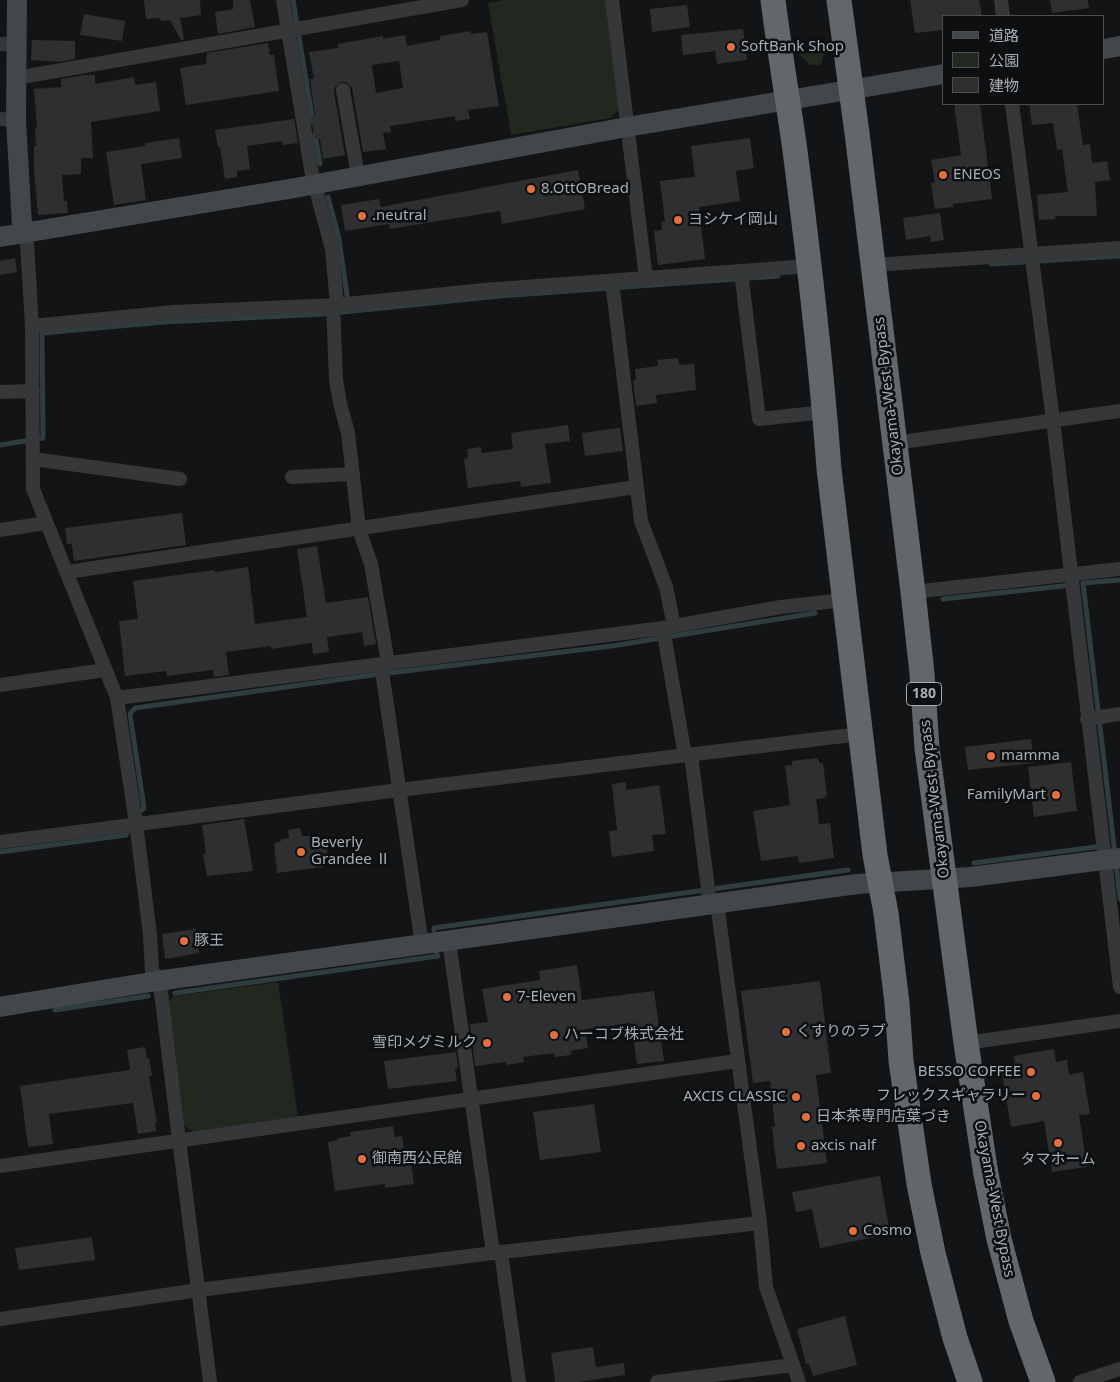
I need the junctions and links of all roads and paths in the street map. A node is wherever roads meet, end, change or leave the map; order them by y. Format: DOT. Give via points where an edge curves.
graph roads {
  1 [pos="17,0"];
  2 [pos="283,0"];
  3 [pos="462,0"];
  4 [pos="612,0"];
  5 [pos="773,0"];
  6 [pos="839,0"];
  7 [pos="1001,0"];
  8 [pos="1003,15"];
  9 [pos="295,30"];
  10 [pos="8,44"];
  11 [pos="1120,46"];
  12 [pos="1105,49"];
  13 [pos="942,74"];
  14 [pos="16,78"];
  15 [pos="851,89"];
  16 [pos="343,90"];
  17 [pos="787,100"];
  18 [pos="1012,105"];
  19 [pos="8,119"];
  20 [pos="627,127"];
  21 [pos="358,176"];
  22 [pos="314,184"];
  23 [pos="24,233"];
  24 [pos="0,237"];
  25 [pos="1120,248"];
  26 [pos="1031,258"];
  27 [pos="874,265"];
  28 [pos="808,266"];
  29 [pos="742,278"];
  30 [pos="646,279"];
  31 [pos="612,286"];
  32 [pos="339,307"];
  33 [pos="32,326"];
  34 [pos="33,391"];
  35 [pos="0,392"];
  36 [pos="1120,411"];
  37 [pos="825,412"];
  38 [pos="1052,420"];
  39 [pos="895,443"];
  40 [pos="33,459"];
  41 [pos="353,474"];
  42 [pos="292,477"];
  43 [pos="180,478"];
  44 [pos="636,487"];
  45 [pos="46,523"];
  46 [pos="359,529"];
  47 [pos="0,530"];
  48 [pos="1120,569"];
  49 [pos="67,572"];
  50 [pos="1072,581"];
  51 [pos="913,592"];
  52 [pos="844,600"];
  53 [pos="666,632"];
  54 [pos="384,669"];
  55 [pos="105,670"];
  56 [pos="0,685"];
  57 [pos="117,698"];
  58 [pos="1120,714"];
  59 [pos="1095,718"];
  60 [pos="860,734"];
  61 [pos="688,756"];
  62 [pos="399,790"];
  63 [pos="136,823"];
  64 [pos="0,842"];
  65 [pos="1110,855"];
  66 [pos="944,879"];
  67 [pos="880,883"];
  68 [pos="710,897"];
  69 [pos="449,941"];
  70 [pos="422,945"];
  71 [pos="157,982"];
  72 [pos="1120,987"];
  73 [pos="0,1007"];
  74 [pos="1120,1022"];
  75 [pos="966,1043"];
  76 [pos="737,1061"];
  77 [pos="470,1100"];
  78 [pos="178,1140"];
  79 [pos="0,1166"];
  80 [pos="760,1223"];
  81 [pos="497,1252"];
  82 [pos="199,1290"];
  83 [pos="0,1319"];
  84 [pos="793,1365"];
  85 [pos="1120,1369"];
  86 [pos="210,1382"];
  87 [pos="519,1382"];
  88 [pos="657,1382"];
  89 [pos="799,1382"];
  90 [pos="970,1382"];
  91 [pos="1043,1382"];
  92 [pos="1080,1382"];
  1 -- 10 [label="street"];
  2 -- 9 [label="street"];
  3 -- 9 [label="street"];
  4 -- 20 [label="street"];
  5 -- 17 [label="highway"];
  6 -- 15 [label="highway, Okayama-West Bypass / 180"];
  7 -- 8 [label="street"];
  9 -- 14 [label="street"];
  9 -- 22 [label="street"];
  10 -- 14 [label="street"];
  11 -- 12 [label="street"];
  13 -- 15 [label="street"];
  14 -- 19 [label="street"];
  15 -- 17 [label="street"];
  15 -- 27 [label="highway, Okayama-West Bypass / 180"];
  16 -- 21 [label="street"];
  17 -- 20 [label="street"];
  17 -- 28 [label="highway"];
  18 -- 26 [label="street"];
  19 -- 23 [label="street"];
  20 -- 21 [label="street"];
  20 -- 30 [label="street"];
  21 -- 22 [label="street"];
  22 -- 23 [label="street"];
  22 -- 32 [label="street" via="332,248"];
  23 -- 24 [label="street"];
  23 -- 33 [label="street"];
  25 -- 26 [label="street"];
  26 -- 27 [label="street"];
  26 -- 38 [label="street"];
  27 -- 39 [label="highway, Okayama-West Bypass / 180"];
  28 -- 29 [label="street"];
  28 -- 37 [label="highway"];
  29 -- 30 [label="street"];
  29 -- 37 [label="street" via="759,419"];
  30 -- 31 [label="street"];
  31 -- 32 [label="street" via="484,290"];
  31 -- 44 [label="street"];
  32 -- 33 [label="street" via="174,312"];
  32 -- 41 [label="street" via="336,380"];
  33 -- 34 [label="street"];
  34 -- 35 [label="street"];
  34 -- 40 [label="street"];
  36 -- 38 [label="street"];
  37 -- 52 [label="highway"];
  38 -- 39 [label="street"];
  38 -- 50 [label="street"];
  39 -- 51 [label="highway, Okayama-West Bypass / 180"];
  40 -- 43 [label="street"];
  40 -- 45 [label="street" via="33,489"];
  41 -- 42 [label="street"];
  41 -- 46 [label="street"];
  44 -- 46 [label="street"];
  44 -- 53 [label="street" via="641,521 666,587"];
  45 -- 47 [label="street"];
  45 -- 49 [label="street"];
  46 -- 49 [label="street"];
  46 -- 54 [label="street" via="371,564"];
  48 -- 50 [label="street"];
  49 -- 55 [label="street"];
  50 -- 51 [label="street"];
  50 -- 59 [label="street"];
  51 -- 66 [label="highway, Okayama-West Bypass / 180" via="927,748"];
  52 -- 53 [label="street" via="781,607"];
  52 -- 60 [label="highway"];
  53 -- 54 [label="street"];
  53 -- 61 [label="street"];
  54 -- 57 [label="street"];
  54 -- 62 [label="street"];
  55 -- 56 [label="street"];
  55 -- 57 [label="street"];
  57 -- 63 [label="street"];
  58 -- 59 [label="street"];
  59 -- 65 [label="street"];
  60 -- 61 [label="street"];
  60 -- 67 [label="highway"];
  61 -- 62 [label="street"];
  61 -- 68 [label="street"];
  62 -- 63 [label="street"];
  62 -- 70 [label="street"];
  63 -- 64 [label="street"];
  63 -- 71 [label="street" via="152,970"];
  65 -- 66 [label="street" via="970,878"];
  65 -- 72 [label="street"];
  66 -- 67 [label="street"];
  66 -- 75 [label="highway, Okayama-West Bypass / 180"];
  67 -- 68 [label="street"];
  67 -- 90 [label="highway" via="919,1184 940,1281"];
  68 -- 69 [label="street"];
  68 -- 76 [label="street"];
  69 -- 70 [label="street"];
  69 -- 77 [label="street"];
  70 -- 71 [label="street"];
  71 -- 73 [label="street"];
  71 -- 78 [label="street" via="161,992"];
  74 -- 75 [label="street"];
  75 -- 91 [label="highway, Okayama-West Bypass / 180" via="999,1239 1021,1321"];
  76 -- 77 [label="street"];
  76 -- 80 [label="street"];
  77 -- 78 [label="street"];
  77 -- 81 [label="street"];
  78 -- 79 [label="street"];
  78 -- 82 [label="street"];
  80 -- 81 [label="street"];
  80 -- 84 [label="street" via="766,1287"];
  81 -- 82 [label="street"];
  81 -- 87 [label="street"];
  82 -- 83 [label="street"];
  82 -- 86 [label="street"];
  84 -- 88 [label="street"];
  84 -- 89 [label="street"];
  85 -- 92 [label="street"];
}
